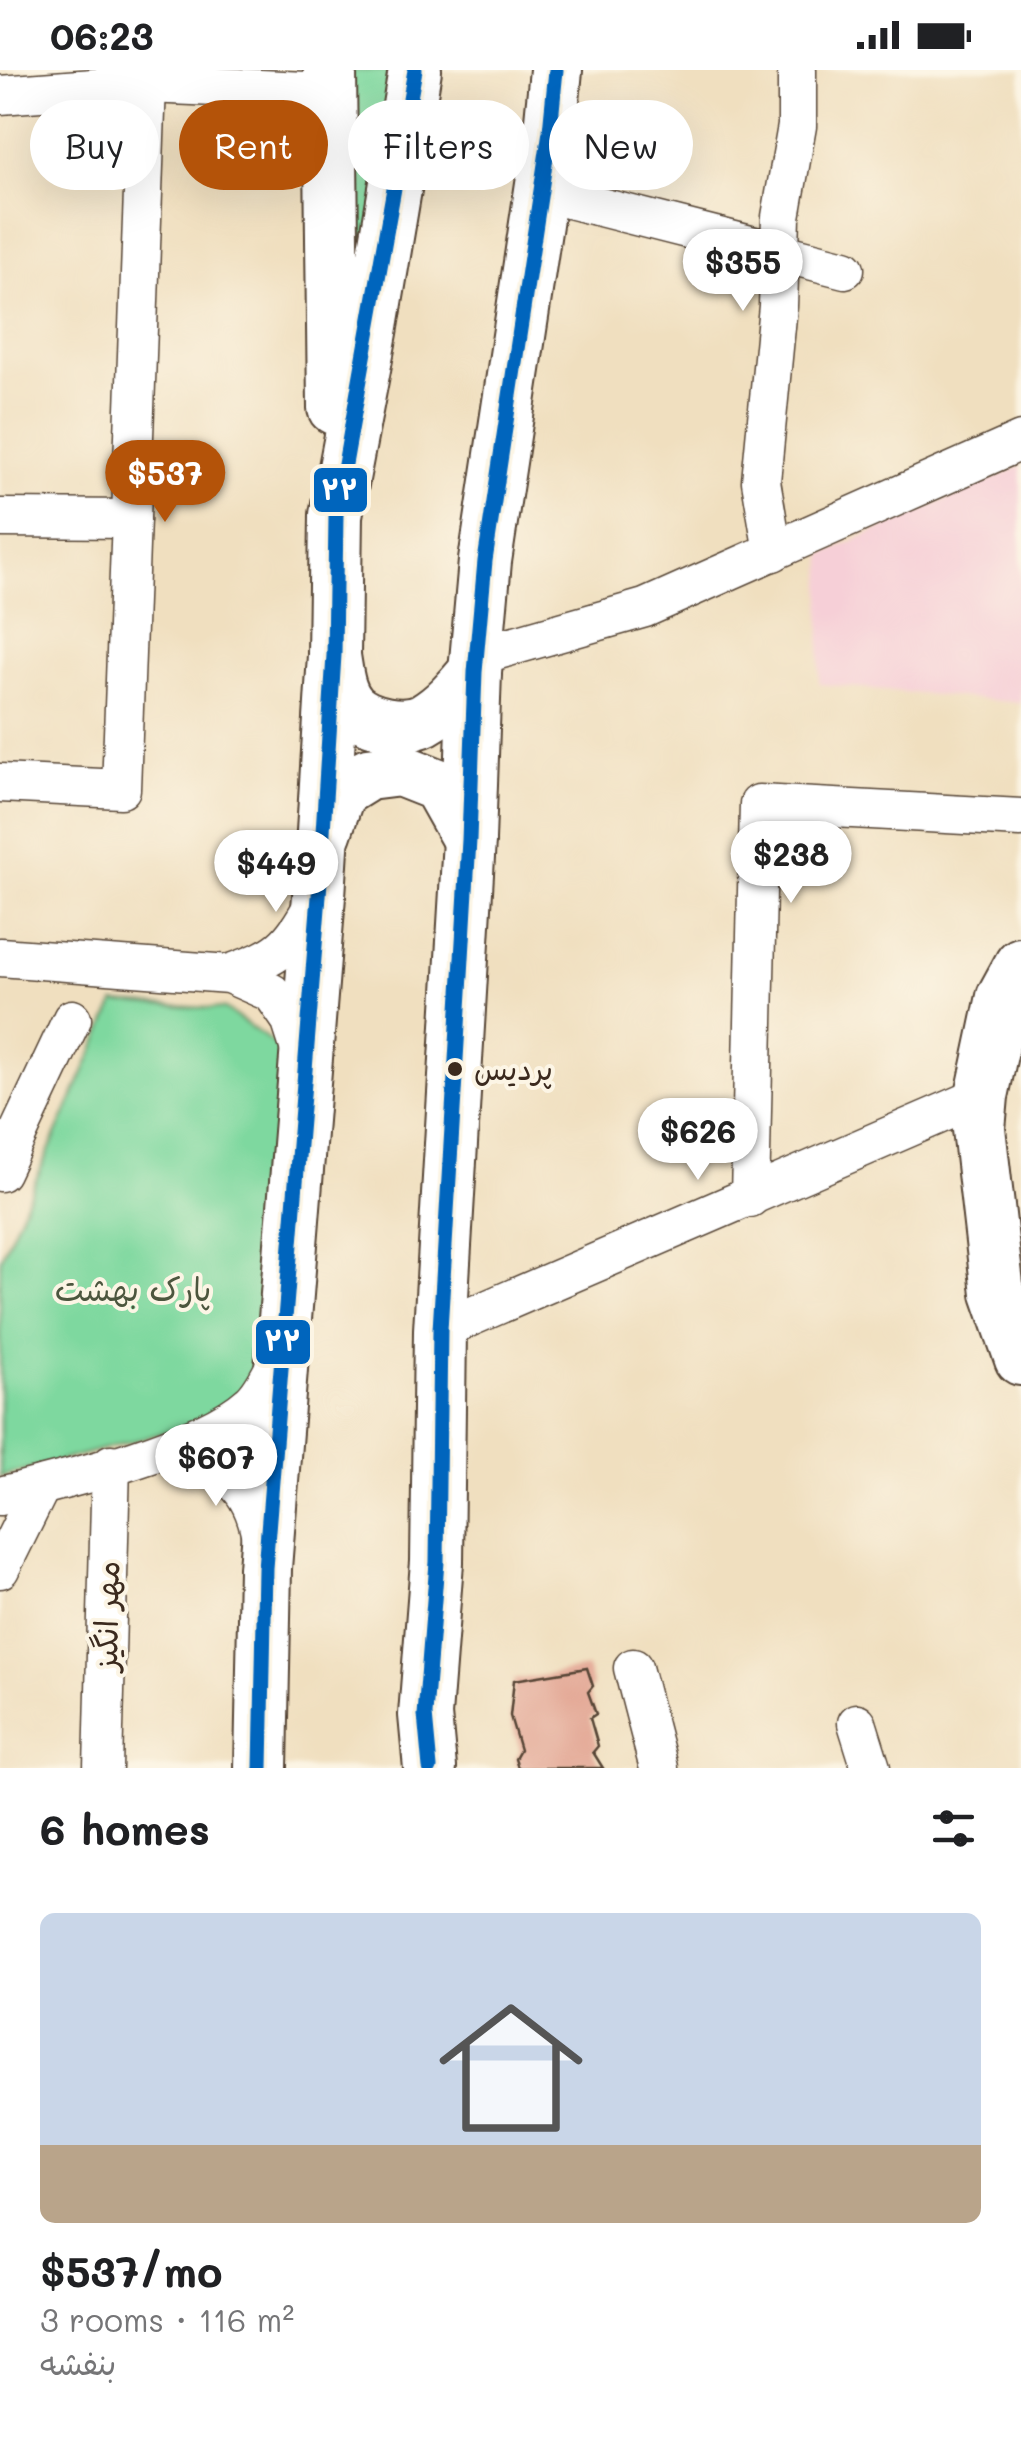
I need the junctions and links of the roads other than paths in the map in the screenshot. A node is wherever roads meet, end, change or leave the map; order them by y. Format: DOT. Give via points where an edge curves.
graph roads {
  1 [pos="415,70"];
  2 [pos="556,70"];
  3 [pos="797,70"];
  4 [pos="153,79"];
  5 [pos="330,81"];
  6 [pos="0,95"];
  7 [pos="540,192"];
  8 [pos="780,252"];
  9 [pos="845,270"];
  10 [pos="1021,441"];
  11 [pos="336,515"];
  12 [pos="0,518"];
  13 [pos="131,519"];
  14 [pos="773,552"];
  15 [pos="334,654"];
  16 [pos="476,664"];
  17 [pos="0,783"];
  18 [pos="1021,818"];
  19 [pos="469,840"];
  20 [pos="322,844"];
  21 [pos="319,896"];
  22 [pos="0,957"];
  23 [pos="1021,964"];
  24 [pos="229,974"];
  25 [pos="72,1019"];
  26 [pos="982,1096"];
  27 [pos="304,1100"];
  28 [pos="0,1172"];
  29 [pos="750,1198"];
  30 [pos="440,1330"];
  31 [pos="284,1352"];
  32 [pos="1021,1359"];
  33 [pos="172,1446"];
  34 [pos="111,1464"];
  35 [pos="41,1486"];
  36 [pos="0,1496"];
  37 [pos="265,1568"];
  38 [pos="0,1569"];
  39 [pos="632,1668"];
  40 [pos="858,1724"];
  41 [pos="103,1768"];
  42 [pos="261,1768"];
  43 [pos="430,1768"];
  44 [pos="659,1768"];
  45 [pos="871,1768"];
  1 -- 11 [label="main road"];
  2 -- 7 [label="main road"];
  3 -- 8 [label="street" via="798,126"];
  4 -- 5 [label="street"];
  4 -- 6 [label="street"];
  4 -- 13 [label="street"];
  5 -- 11 [label="main road"];
  7 -- 8 [label="street"];
  7 -- 16 [label="main road"];
  8 -- 9 [label="street"];
  8 -- 14 [label="street" via="761,481"];
  10 -- 14 [label="street"];
  11 -- 15 [label="main road"];
  12 -- 13 [label="street"];
  13 -- 17 [label="street" via="121,789"];
  14 -- 16 [label="street" via="646,608"];
  15 -- 16 [label="main road" via="339,686 352,708 384,724 420,722 451,700"];
  15 -- 20 [label="main road"];
  16 -- 19 [label="main road"];
  18 -- 29 [label="street" via="759,804"];
  19 -- 20 [label="main road" via="438,785 400,770 368,774 340,792"];
  19 -- 30 [label="main road"];
  20 -- 21 [label="main road"];
  21 -- 24 [label="street" via="294,941"];
  21 -- 27 [label="main road"];
  22 -- 24 [label="street"];
  23 -- 26 [label="main road" via="1003,997"];
  24 -- 27 [label="street" via="272,993 290,1018 302,1057"];
  25 -- 28 [label="street"];
  26 -- 29 [label="street"];
  26 -- 32 [label="main road" via="998,1292"];
  27 -- 31 [label="main road"];
  29 -- 30 [label="street"];
  30 -- 43 [label="main road" via="436,1578 424,1714"];
  31 -- 33 [label="street" via="254,1401 227,1422"];
  31 -- 37 [label="main road"];
  33 -- 34 [label="street"];
  33 -- 37 [label="street" via="240,1483 257,1513"];
  34 -- 35 [label="street"];
  34 -- 41 [label="street, مهر انگیز"];
  35 -- 36 [label="street"];
  35 -- 38 [label="street"];
  37 -- 42 [label="main road"];
  39 -- 44 [label="street"];
  40 -- 45 [label="street"];
}
